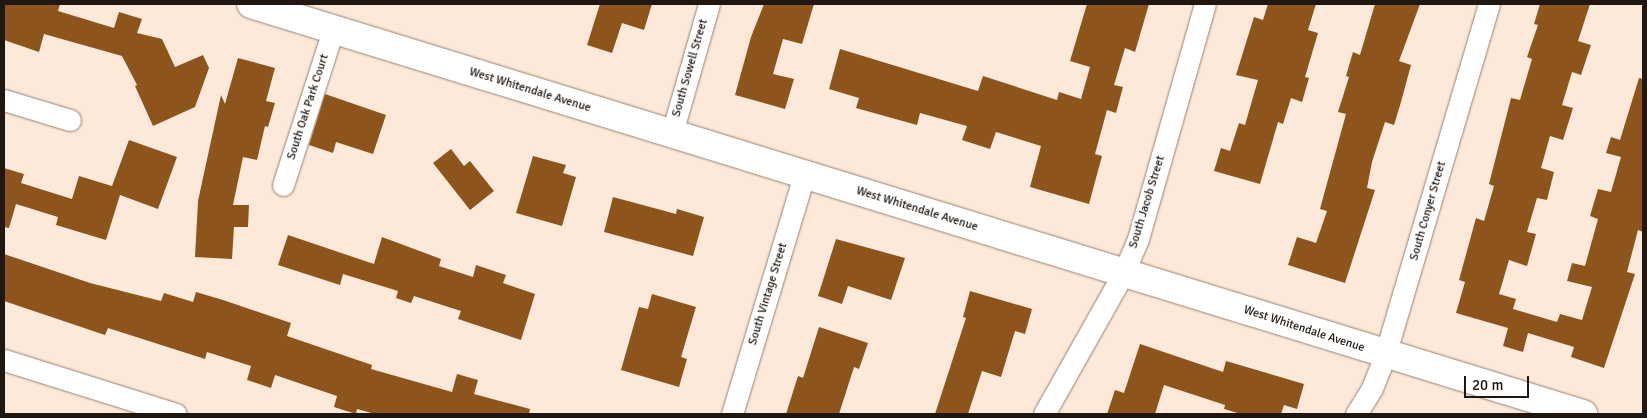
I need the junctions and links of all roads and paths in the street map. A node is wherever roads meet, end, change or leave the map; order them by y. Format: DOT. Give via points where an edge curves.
graph roads {
  1 [pos="251,4"];
  2 [pos="709,4"];
  3 [pos="1205,4"];
  4 [pos="1489,4"];
  5 [pos="333,30"];
  6 [pos="4,100"];
  7 [pos="70,120"];
  8 [pos="672,133"];
  9 [pos="804,175"];
  10 [pos="284,185"];
  11 [pos="1124,272"];
  12 [pos="1385,355"];
  13 [pos="4,360"];
  14 [pos="176,414"];
  15 [pos="732,414"];
  16 [pos="1044,414"];
  17 [pos="1356,414"];
  18 [pos="1583,414"];
  1 -- 5 [label="street, West Whitendale Avenue"];
  2 -- 8 [label="street, South Sowell Street"];
  3 -- 11 [label="street, South Jacob Street" via="1138,239"];
  4 -- 12 [label="street, South Conyer Street"];
  5 -- 8 [label="street, West Whitendale Avenue"];
  5 -- 10 [label="street, South Oak Park Court"];
  6 -- 7 [label="street"];
  8 -- 9 [label="street, West Whitendale Avenue"];
  9 -- 11 [label="street, West Whitendale Avenue"];
  9 -- 15 [label="street, South Vintage Street"];
  11 -- 12 [label="street, West Whitendale Avenue"];
  11 -- 16 [label="street, South Jacob Street"];
  12 -- 17 [label="street, South Conyer Street" via="1372,388"];
  12 -- 18 [label="street, West Whitendale Avenue"];
  13 -- 14 [label="street"];
}
